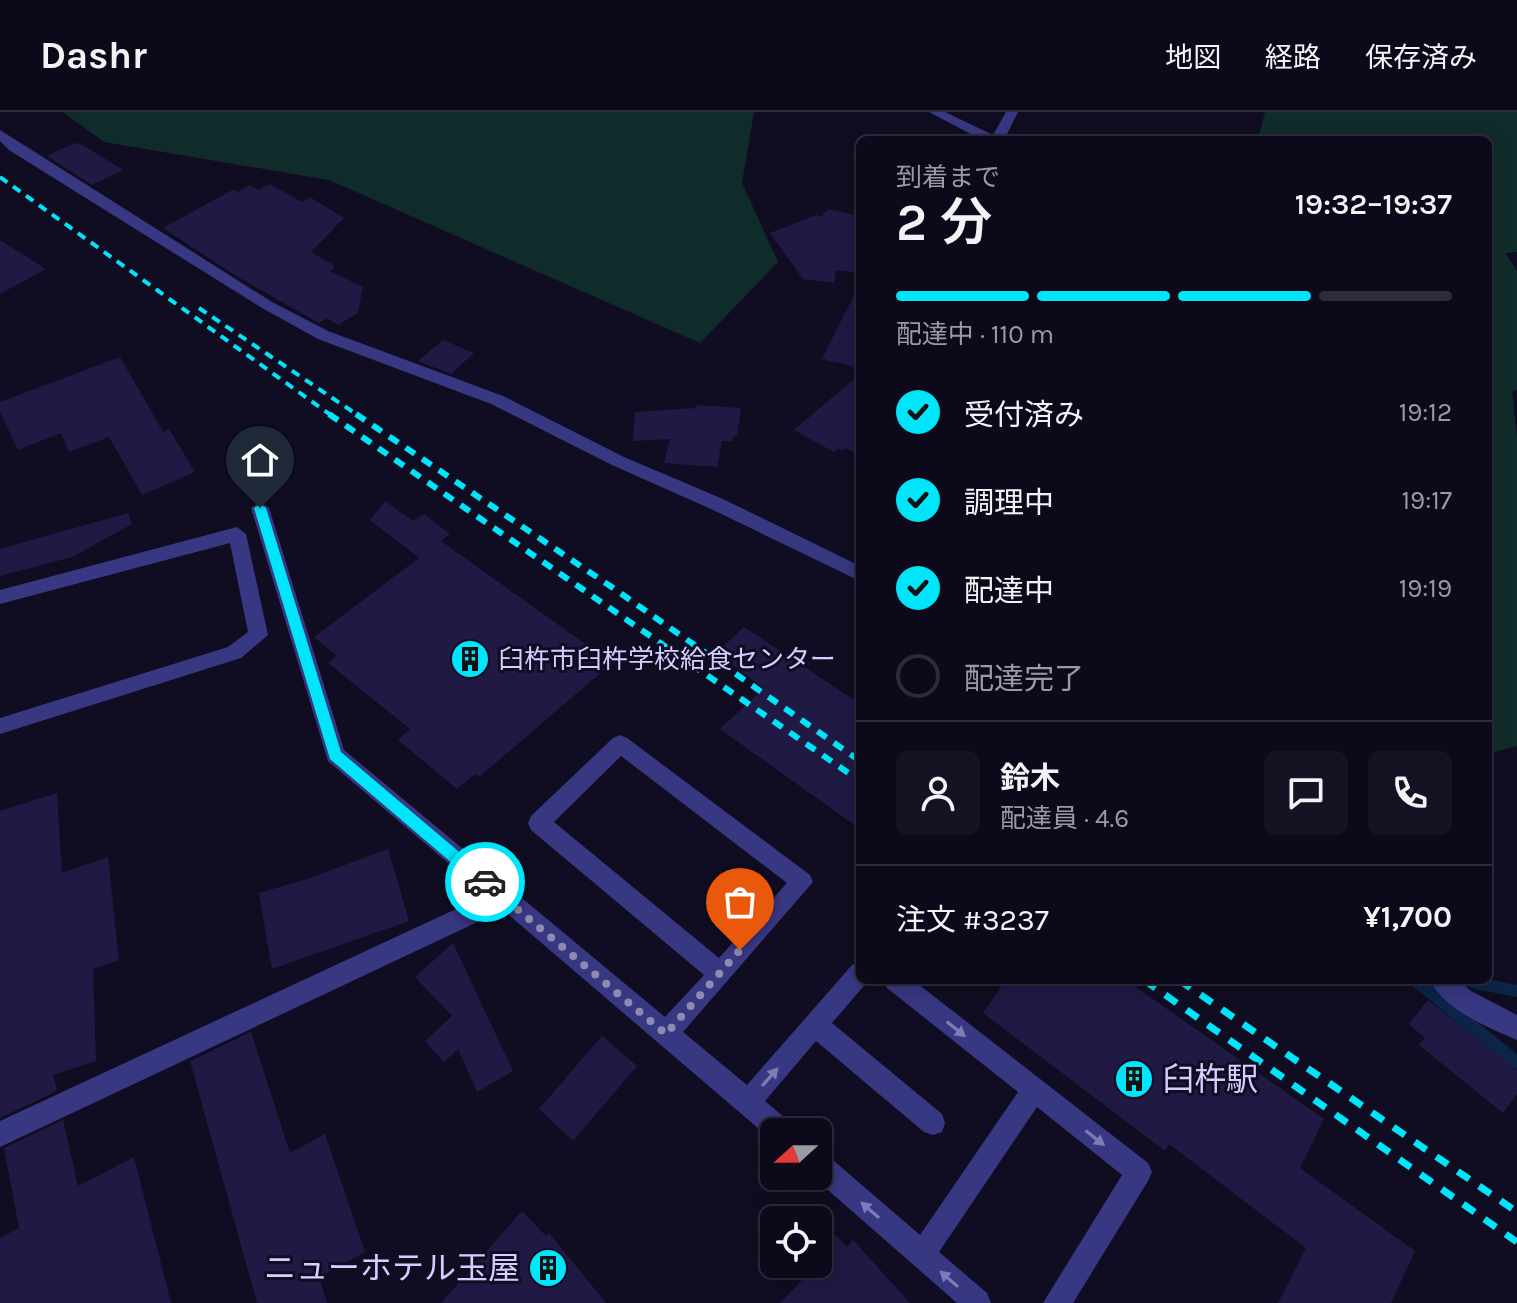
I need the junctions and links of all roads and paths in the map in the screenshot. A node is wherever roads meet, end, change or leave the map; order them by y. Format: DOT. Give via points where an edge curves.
graph roads {
  1 [pos="935,112"];
  2 [pos="1012,112"];
  3 [pos="0,134"];
  4 [pos="986,136"];
  5 [pos="997,136"];
  6 [pos="260,508"];
  7 [pos="856,572"];
  8 [pos="0,597"];
  9 [pos="0,726"];
  10 [pos="504,898"];
  11 [pos="719,973"];
  12 [pos="856,978"];
  13 [pos="900,984"];
  14 [pos="1446,984"];
  15 [pos="815,1025"];
  16 [pos="1517,1028"];
  17 [pos="666,1034"];
  18 [pos="1033,1091"];
  19 [pos="748,1102"];
  20 [pos="766,1118"];
  21 [pos="933,1123"];
  22 [pos="0,1134"];
  23 [pos="832,1176"];
  24 [pos="922,1255"];
  25 [pos="977,1303"];
  26 [pos="1057,1303"];
  1 -- 4 [label="street"];
  2 -- 5 [label="street"];
  3 -- 7 [label="street" via="267,305 323,335 497,400"];
  6 -- 10 [label="street" via="335,755"];
  8 -- 9 [label="street" via="237,534 258,635 234,653"];
  10 -- 17 [label="street"];
  10 -- 22 [label="street"];
  11 -- 11 [label="street" via="802,882 620,744 539,823"];
  11 -- 17 [label="street"];
  12 -- 15 [label="street"];
  13 -- 18 [label="street, one-way"];
  14 -- 16 [label="street"];
  19 -- 15 [label="street, one-way"];
  15 -- 21 [label="street"];
  17 -- 19 [label="street"];
  18 -- 24 [label="street"];
  18 -- 26 [label="street, one-way" via="1139,1172"];
  19 -- 20 [label="street"];
  24 -- 23 [label="street, one-way"];
  25 -- 24 [label="street, one-way"];
}
